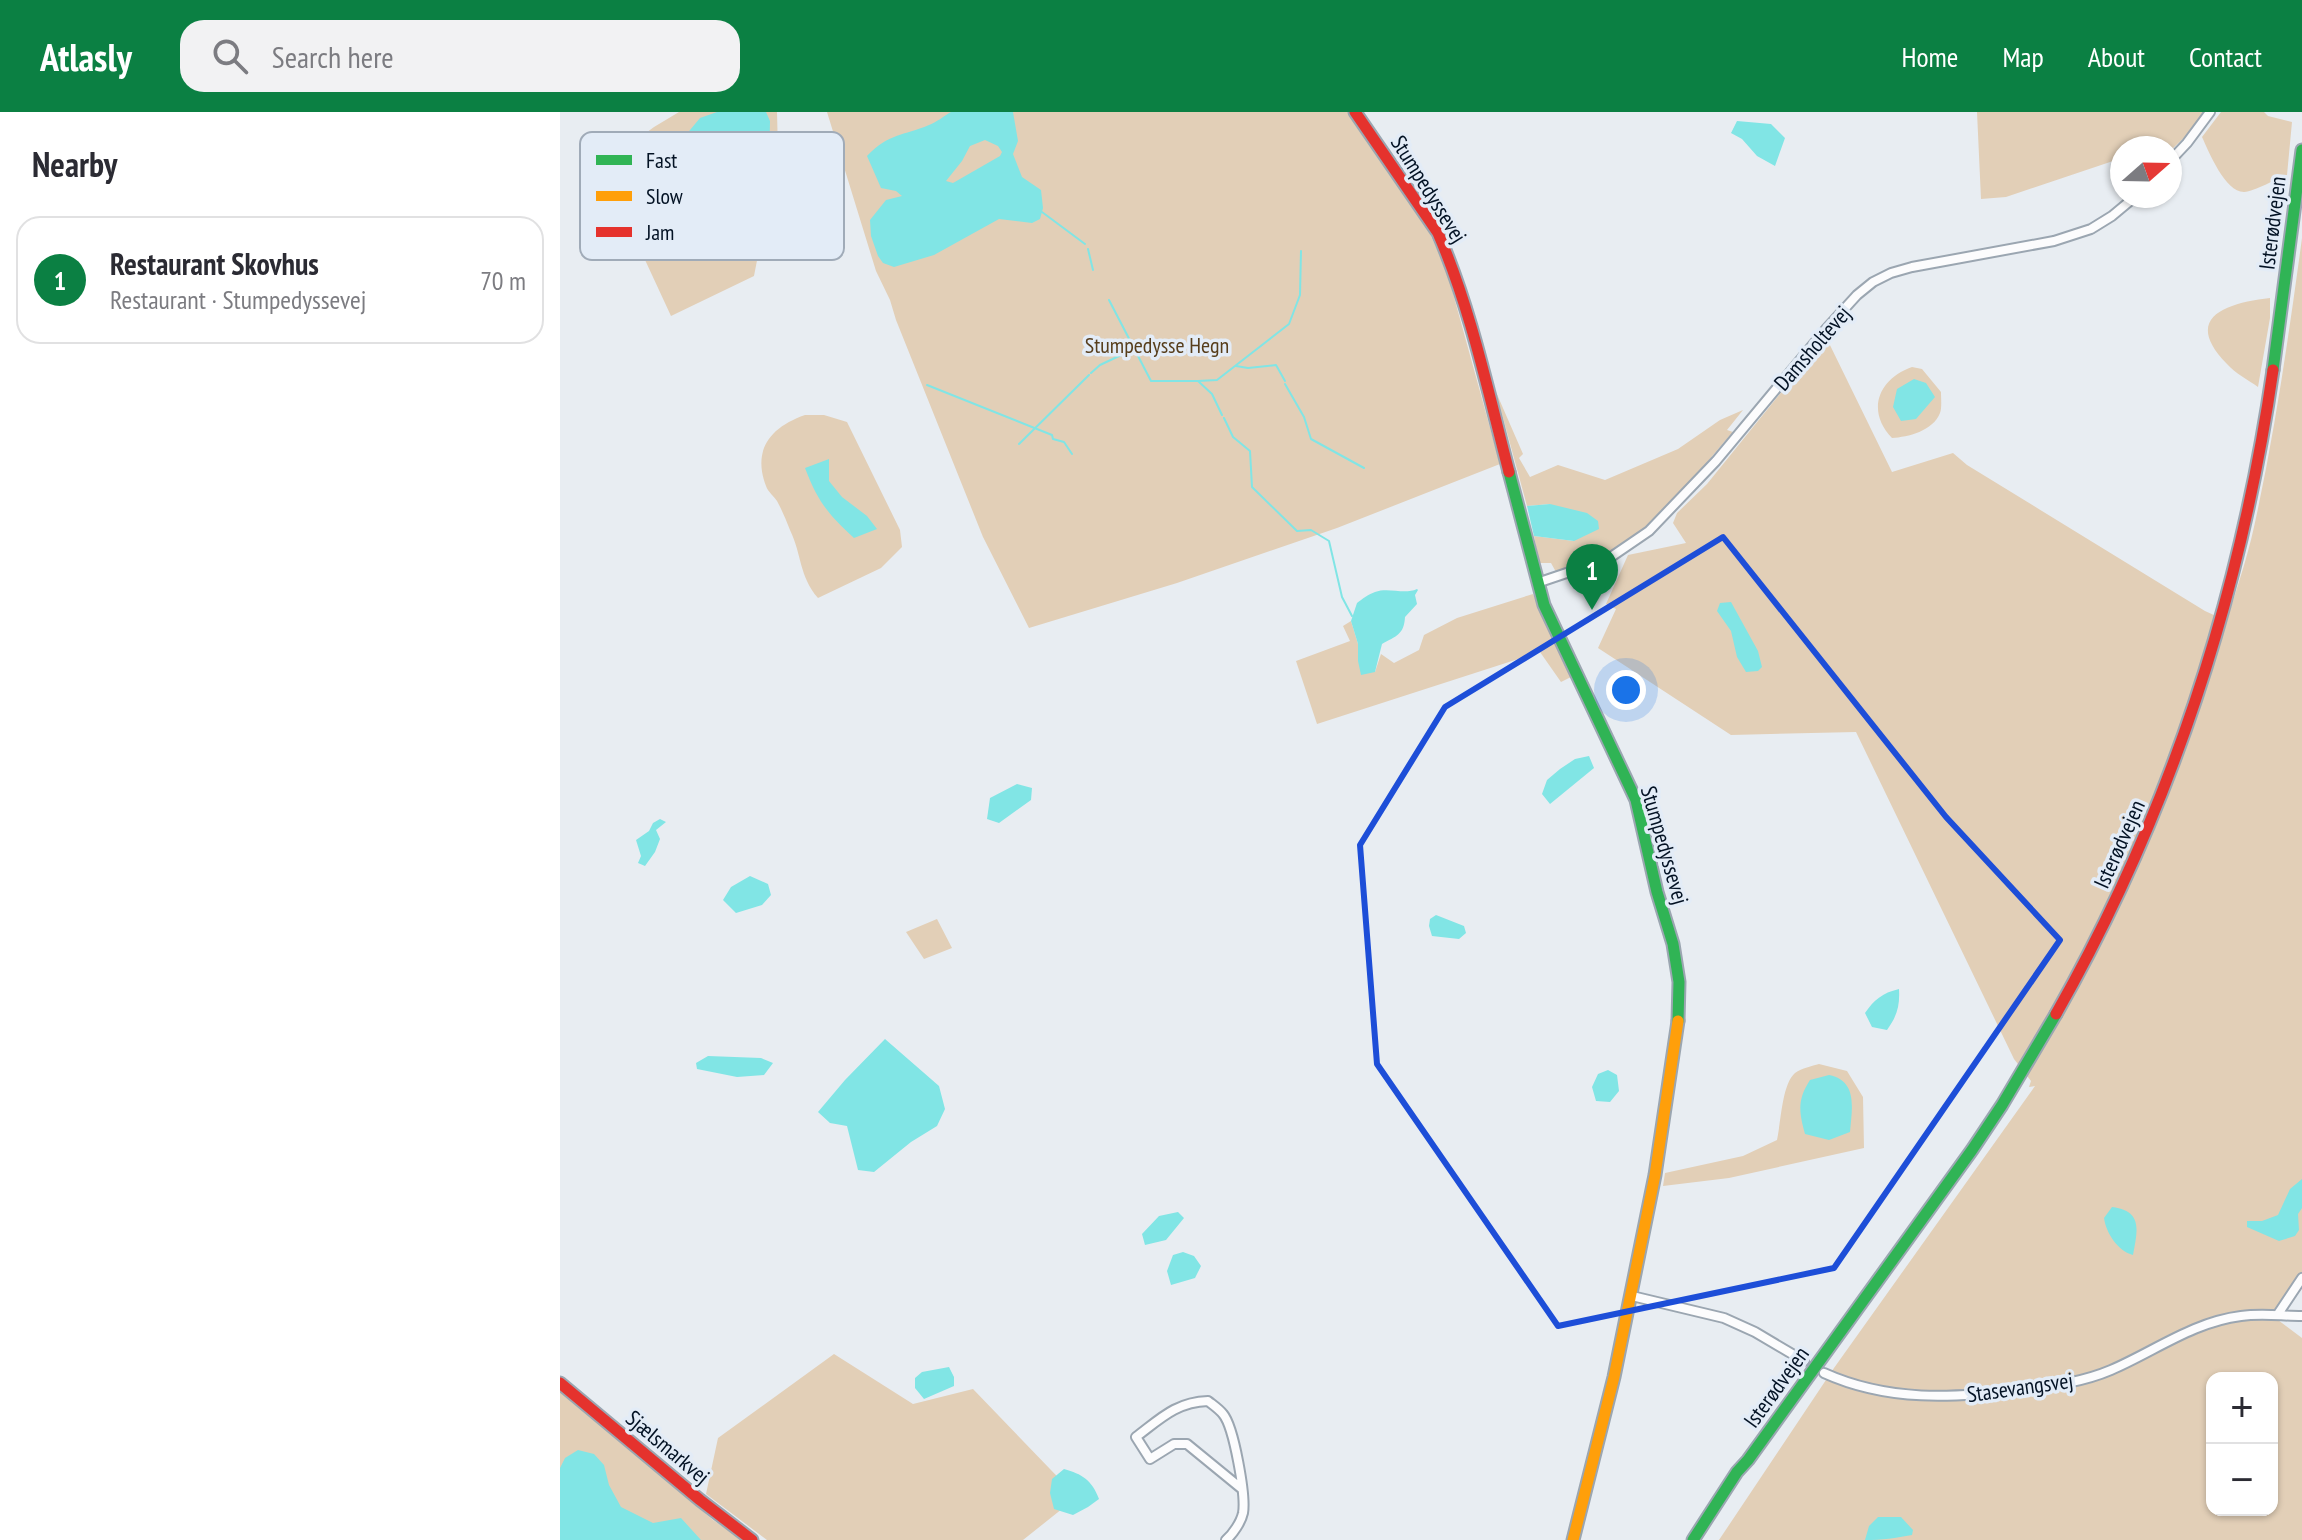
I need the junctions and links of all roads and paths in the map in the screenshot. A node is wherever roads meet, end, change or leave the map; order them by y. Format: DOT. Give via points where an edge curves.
graph roads {
  1 [pos="1355,112"];
  2 [pos="2210,112"];
  3 [pos="2182,148"];
  4 [pos="2302,150"];
  5 [pos="2122,208"];
  6 [pos="1537,583"];
  7 [pos="2302,1278"];
  8 [pos="1632,1296"];
  9 [pos="2278,1314"];
  10 [pos="2302,1316"];
  11 [pos="1804,1361"];
  12 [pos="1824,1373"];
  13 [pos="560,1383"];
  14 [pos="1748,1460"];
  15 [pos="1242,1489"];
  16 [pos="752,1540"];
  17 [pos="1226,1540"];
  18 [pos="1573,1540"];
  19 [pos="1693,1540"];
  20 [pos="1700,1540"];
  1 -- 6 [label="main road, Stumpedyssevej" via="1447,254"];
  2 -- 3 [label="street"];
  4 -- 14 [label="main road, Isterødvejen" via="2261,451 2243,536 2221,624 2162,797 2088,957 2002,1105"];
  5 -- 6 [label="street, Damsholtevej" via="2091,229 2054,241 1912,267 1873,282 1649,531 1608,559"];
  6 -- 8 [label="main road, Stumpedyssevej" via="1636,800 1679,982 1657,1160"];
  7 -- 9 [label="street"];
  8 -- 11 [label="street" via="1724,1318"];
  8 -- 18 [label="main road, Stumpedyssevej"];
  9 -- 10 [label="street, Stasevangsvej"];
  9 -- 12 [label="street, Stasevangsvej" via="2216,1321 2110,1371 2061,1385 1919,1397 1850,1385"];
  13 -- 16 [label="main road, Sjælsmarkvej"];
  14 -- 19 [label="main road, Isterødvejen"];
  14 -- 20 [label="main road, Isterødvejen"];
  15 -- 15 [label="street" via="1232,1432 1208,1401 1181,1405 1136,1437 1150,1459 1174,1444 1187,1444"];
  15 -- 17 [label="street" via="1243,1514"];
}
